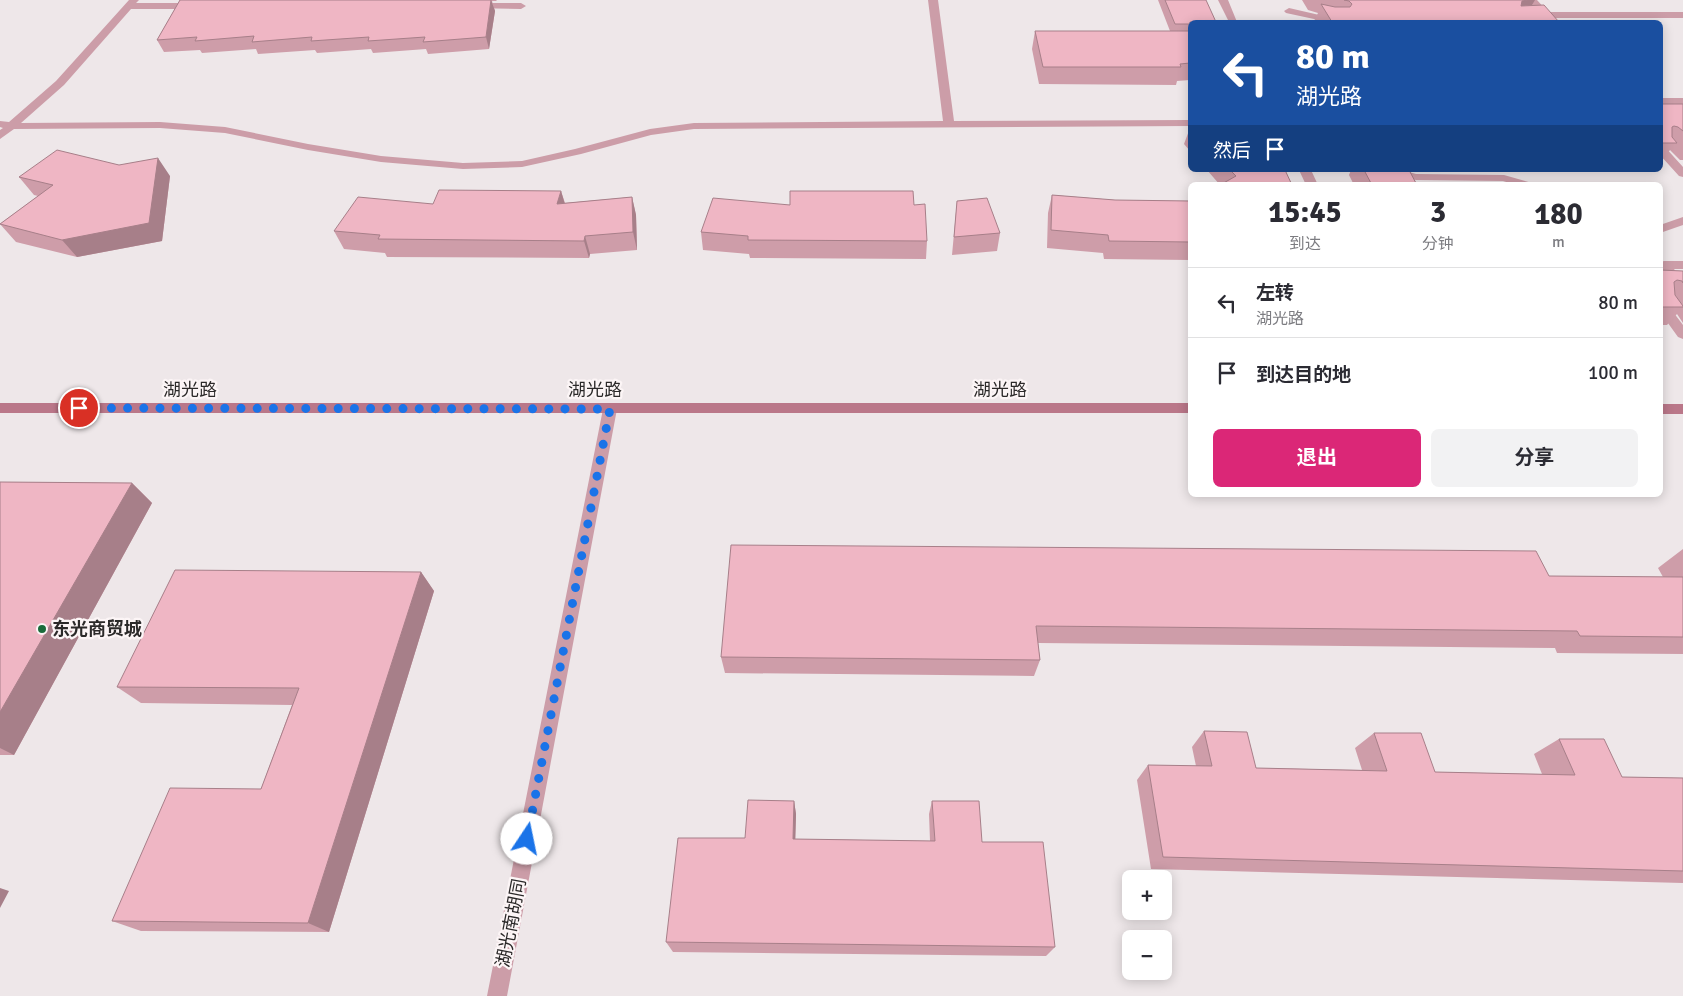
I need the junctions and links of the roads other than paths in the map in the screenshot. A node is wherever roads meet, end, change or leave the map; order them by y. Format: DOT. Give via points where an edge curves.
graph roads {
  1 [pos="934,0"];
  2 [pos="1223,0"];
  3 [pos="1283,0"];
  4 [pos="1532,0"];
  5 [pos="132,3"];
  6 [pos="207,6"];
  7 [pos="462,6"];
  8 [pos="521,6"];
  9 [pos="1289,11"];
  10 [pos="1683,15"];
  11 [pos="1548,19"];
  12 [pos="1233,20"];
  13 [pos="1295,20"];
  14 [pos="1329,20"];
  15 [pos="1663,101"];
  16 [pos="1683,101"];
  17 [pos="1188,123"];
  18 [pos="0,124"];
  19 [pos="949,124"];
  20 [pos="11,126"];
  21 [pos="0,136"];
  22 [pos="1663,151"];
  23 [pos="1395,172"];
  24 [pos="1683,174"];
  25 [pos="1518,182"];
  26 [pos="1683,221"];
  27 [pos="1663,228"];
  28 [pos="1683,265"];
  29 [pos="1683,289"];
  30 [pos="1663,307"];
  31 [pos="1683,334"];
  32 [pos="0,408"];
  33 [pos="1188,408"];
  34 [pos="610,409"];
  35 [pos="1663,409"];
  36 [pos="1683,409"];
  37 [pos="497,996"];
  1 -- 19 [label="street"];
  2 -- 12 [label="street"];
  3 -- 9 [label="street"];
  4 -- 11 [label="street"];
  5 -- 6 [label="street"];
  5 -- 20 [label="street" via="60,83"];
  7 -- 8 [label="street"];
  9 -- 13 [label="street"];
  9 -- 14 [label="street"];
  10 -- 11 [label="street"];
  15 -- 16 [label="street"];
  17 -- 19 [label="street"];
  18 -- 20 [label="street"];
  19 -- 20 [label="street" via="694,126 650,132 522,164 463,166 381,159 225,130 160,125"];
  20 -- 21 [label="street"];
  22 -- 24 [label="street"];
  23 -- 25 [label="street" via="1416,178 1504,178"];
  26 -- 27 [label="street"];
  28 -- 29 [label="street" via="1664,265"];
  30 -- 31 [label="street"];
  32 -- 34 [label="street, 湖光路"];
  33 -- 34 [label="street, 湖光路"];
  34 -- 37 [label="street, 湖光南胡同"];
  35 -- 36 [label="street"];
}
